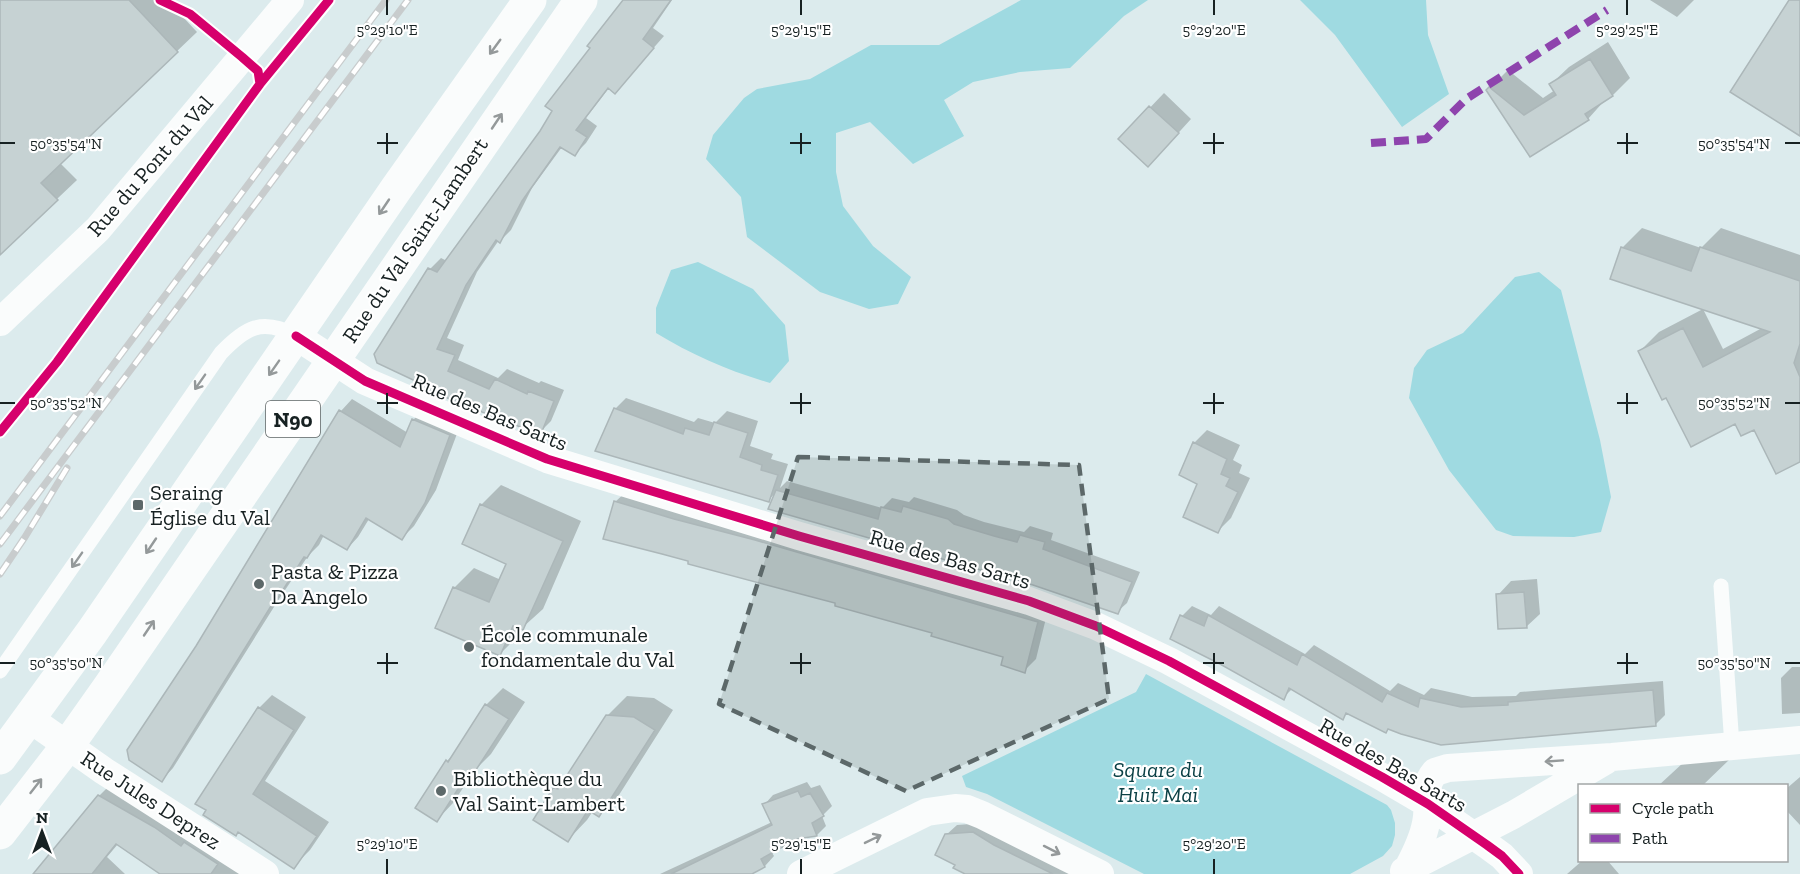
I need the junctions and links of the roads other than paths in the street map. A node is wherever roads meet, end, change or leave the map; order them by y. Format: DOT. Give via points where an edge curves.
graph roads {
  1 [pos="290,0"];
  2 [pos="530,0"];
  3 [pos="580,0"];
  4 [pos="0,322"];
  5 [pos="296,336"];
  6 [pos="333,360"];
  7 [pos="1721,585"];
  8 [pos="0,671"];
  9 [pos="30,719"];
  10 [pos="1800,740"];
  11 [pos="68,745"];
  12 [pos="1732,746"];
  13 [pos="1612,757"];
  14 [pos="0,758"];
  15 [pos="1428,804"];
  16 [pos="0,833"];
  17 [pos="1472,834"];
  18 [pos="1403,871"];
  19 [pos="265,874"];
  20 [pos="801,874"];
  21 [pos="1100,874"];
  22 [pos="1519,874"];
  1 -- 4 [label="street, Rue du Pont du Val" via="98,229"];
  2 -- 5 [label="main road, Rue du Val Saint-Lambert / N90, one-way"];
  6 -- 3 [label="main road, Rue du Val Saint-Lambert / N90, one-way"];
  5 -- 6 [label="street, Rue des Bas Sarts"];
  5 -- 8 [label="lane, one-way" via="271,327 253,328 238,335 221,353"];
  5 -- 9 [label="main road, Rue du Val Saint-Lambert / N90, one-way"];
  11 -- 6 [label="main road, Rue du Val Saint-Lambert / N90, one-way"];
  6 -- 15 [label="street, Rue des Bas Sarts" via="365,381 547,459 1029,601 1096,626 1169,661"];
  7 -- 12 [label="lane"];
  9 -- 11 [label="street, Rue Jules Deprez"];
  9 -- 14 [label="main road, Rue du Val Saint-Lambert / N90"];
  10 -- 12 [label="street"];
  16 -- 11 [label="main road, Rue du Val Saint-Lambert / N90, one-way"];
  11 -- 19 [label="street, Rue Jules Deprez"];
  12 -- 13 [label="street"];
  13 -- 15 [label="street, one-way" via="1448,768 1430,778 1426,788"];
  13 -- 17 [label="street" via="1513,815"];
  15 -- 17 [label="street, Rue des Bas Sarts"];
  15 -- 18 [label="street" via="1423,836"];
  17 -- 18 [label="street"];
  17 -- 22 [label="street, Rue des Bas Sarts"];
  20 -- 21 [label="street, one-way" via="927,812 955,808 982,815"];
}
